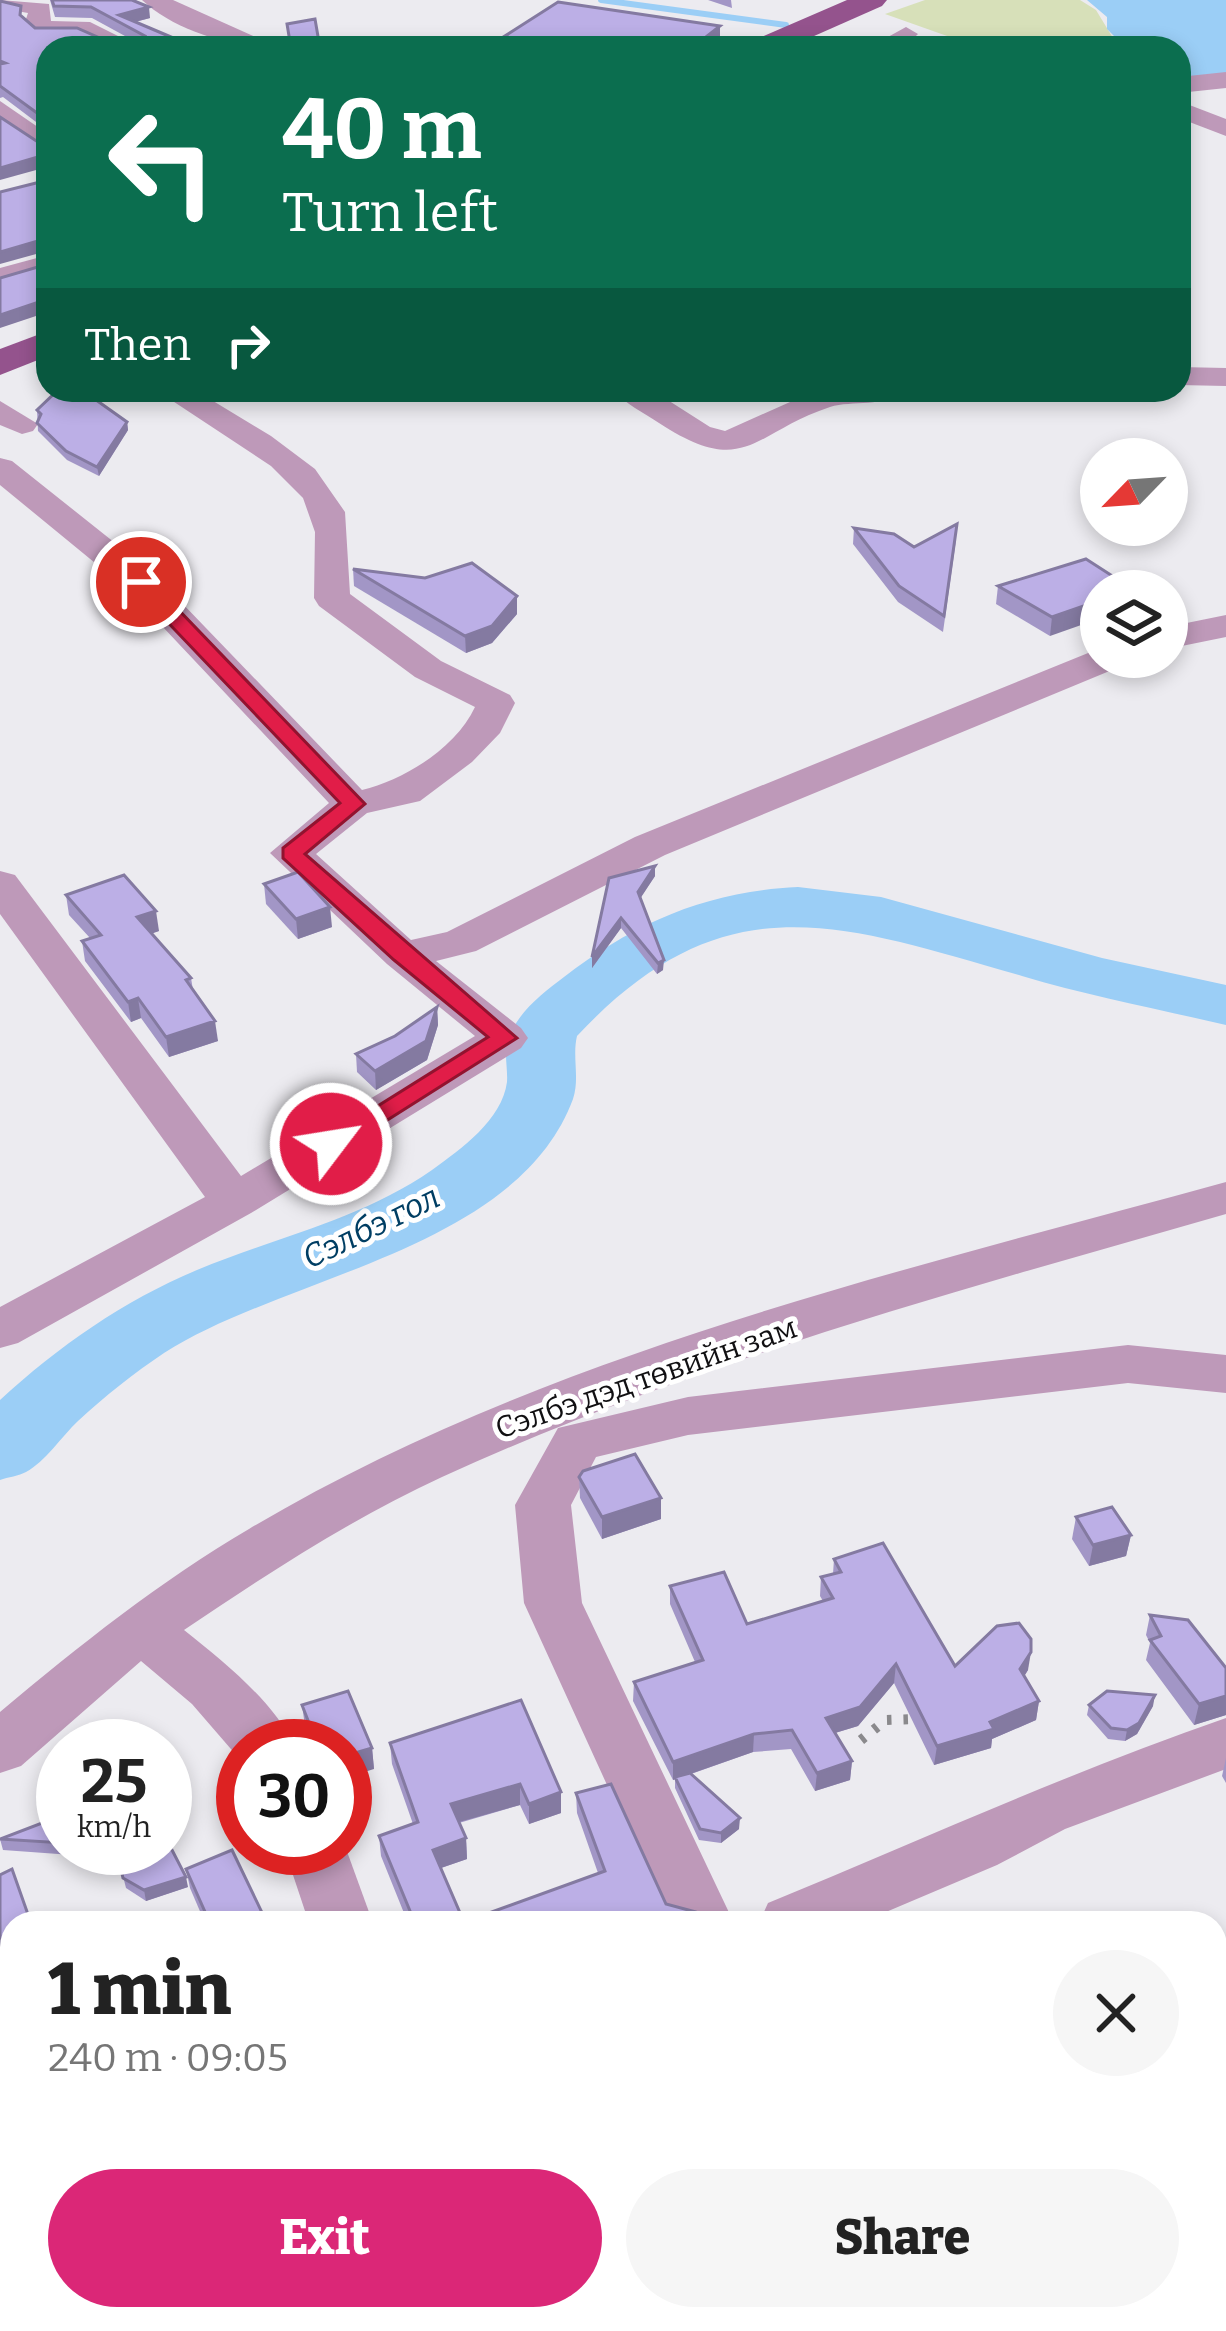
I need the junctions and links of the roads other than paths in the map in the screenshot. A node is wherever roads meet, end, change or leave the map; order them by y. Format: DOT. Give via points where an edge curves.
graph roads {
  1 [pos="154,0"];
  2 [pos="872,0"];
  3 [pos="0,1"];
  4 [pos="0,13"];
  5 [pos="906,34"];
  6 [pos="103,36"];
  7 [pos="230,36"];
  8 [pos="788,36"];
  9 [pos="902,36"];
  10 [pos="36,37"];
  11 [pos="1226,80"];
  12 [pos="1191,84"];
  13 [pos="3,114"];
  14 [pos="1191,115"];
  15 [pos="1226,128"];
  16 [pos="36,137"];
  17 [pos="36,267"];
  18 [pos="0,277"];
  19 [pos="36,347"];
  20 [pos="0,362"];
  21 [pos="1191,376"];
  22 [pos="1226,377"];
  23 [pos="191,402"];
  24 [pos="649,402"];
  25 [pos="816,402"];
  26 [pos="0,468"];
  27 [pos="1226,626"];
  28 [pos="1188,634"];
  29 [pos="1080,670"];
  30 [pos="353,804"];
  31 [pos="0,884"];
  32 [pos="402,955"];
  33 [pos="1226,1198"];
  34 [pos="234,1202"];
  35 [pos="0,1330"];
  36 [pos="1226,1374"];
  37 [pos="142,1628"];
  38 [pos="242,1719"];
  39 [pos="1226,1743"];
  40 [pos="0,1748"];
  41 [pos="324,1875"];
  42 [pos="337,1911"];
  43 [pos="696,1911"];
  44 [pos="819,1911"];
  1 -- 7 [label="street"];
  2 -- 8 [label="main road"];
  3 -- 6 [label="street" via="41,9 37,22 45,29 82,27"];
  4 -- 10 [label="street"];
  5 -- 9 [label="street"];
  11 -- 12 [label="street"];
  13 -- 16 [label="street"];
  14 -- 15 [label="street"];
  17 -- 18 [label="street"];
  19 -- 20 [label="main road"];
  21 -- 22 [label="street"];
  23 -- 30 [label="street" via="309,484 328,512 332,598 428,669 496,703 458,754 406,792"];
  24 -- 25 [label="street" via="698,434 725,441"];
  26 -- 30 [label="street" via="141,582"];
  27 -- 28 [label="street"];
  29 -- 32 [label="street" via="650,846 461,942"];
  30 -- 32 [label="street" via="291,853"];
  31 -- 34 [label="street"];
  32 -- 34 [label="street" via="505,1038"];
  33 -- 37 [label="street, Сэлбэ дэд төвийн зам" via="707,1351 559,1404 424,1461 295,1530"];
  34 -- 35 [label="street"];
  36 -- 43 [label="street" via="1128,1364 688,1416 577,1442 543,1505 553,1603"];
  37 -- 38 [label="street"];
  37 -- 40 [label="street, Сэлбэ дэд төвийн зам"];
  39 -- 44 [label="street" via="1043,1811"];
  41 -- 42 [label="street"];
}
